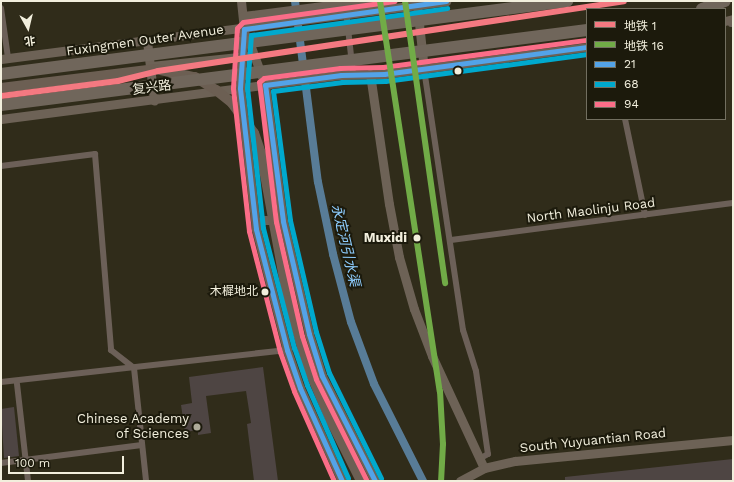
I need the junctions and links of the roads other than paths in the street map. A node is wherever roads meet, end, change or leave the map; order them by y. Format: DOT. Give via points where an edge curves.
graph roads {
  1 [pos="241,1"];
  2 [pos="446,1"];
  3 [pos="567,1"];
  4 [pos="725,1"];
  5 [pos="346,2"];
  6 [pos="417,5"];
  7 [pos="1,8"];
  8 [pos="705,8"];
  9 [pos="260,14"];
  10 [pos="346,15"];
  11 [pos="243,16"];
  12 [pos="244,29"];
  13 [pos="586,30"];
  14 [pos="147,41"];
  15 [pos="586,47"];
  16 [pos="253,55"];
  17 [pos="242,56"];
  18 [pos="5,59"];
  19 [pos="150,67"];
  20 [pos="424,69"];
  21 [pos="1,74"];
  22 [pos="353,74"];
  23 [pos="370,74"];
  24 [pos="265,85"];
  25 [pos="1,88"];
  26 [pos="240,88"];
  27 [pos="154,100"];
  28 [pos="1,105"];
  29 [pos="1,119"];
  30 [pos="626,120"];
  31 [pos="1,166"];
  32 [pos="733,203"];
  33 [pos="645,215"];
  34 [pos="283,221"];
  35 [pos="256,229"];
  36 [pos="451,240"];
  37 [pos="287,350"];
  38 [pos="134,368"];
  39 [pos="322,376"];
  40 [pos="1,382"];
  41 [pos="17,384"];
  42 [pos="300,388"];
  43 [pos="733,440"];
  44 [pos="142,445"];
  45 [pos="479,459"];
  46 [pos="1,463"];
  47 [pos="484,468"];
  48 [pos="463,480"];
  49 [pos="28,481"];
  50 [pos="146,481"];
  51 [pos="342,481"];
  52 [pos="361,481"];
  53 [pos="375,481"];
  1 -- 11 [label="street"];
  2 -- 6 [label="street"];
  3 -- 21 [label="highway, Fuxingmen Outer Avenue, bridge"];
  4 -- 8 [label="highway"];
  5 -- 6 [label="street"];
  5 -- 9 [label="street"];
  5 -- 10 [label="street"];
  6 -- 10 [label="street"];
  6 -- 20 [label="street"];
  7 -- 18 [label="street"];
  9 -- 11 [label="street"];
  9 -- 12 [label="street"];
  10 -- 12 [label="street"];
  10 -- 22 [label="street"];
  11 -- 12 [label="street"];
  12 -- 14 [label="street"];
  12 -- 16 [label="street"];
  12 -- 17 [label="street"];
  13 -- 28 [label="highway, bridge"];
  14 -- 18 [label="street"];
  14 -- 19 [label="street"];
  15 -- 20 [label="street"];
  16 -- 17 [label="street"];
  16 -- 24 [label="street"];
  17 -- 19 [label="street"];
  17 -- 26 [label="street"];
  19 -- 27 [label="street"];
  20 -- 23 [label="street"];
  20 -- 36 [label="street"];
  22 -- 23 [label="street"];
  22 -- 24 [label="street, 复兴路"];
  23 -- 45 [label="street" via="399,257 432,356"];
  24 -- 26 [label="street, 复兴路"];
  24 -- 34 [label="street"];
  25 -- 52 [label="main road, bridge" via="156,69 195,77 232,103 254,133 261,153 288,300 308,367"];
  26 -- 27 [label="street, 复兴路"];
  26 -- 35 [label="street"];
  27 -- 29 [label="street, 复兴路"];
  30 -- 33 [label="street"];
  31 -- 38 [label="street" via="95,154 111,350"];
  32 -- 33 [label="street, North Maolinju Road"];
  33 -- 36 [label="street, North Maolinju Road"];
  34 -- 35 [label="street" via="274,218 263,220"];
  34 -- 39 [label="street"];
  35 -- 37 [label="street"];
  36 -- 45 [label="street" via="463,330 476,371 488,454"];
  37 -- 38 [label="street"];
  37 -- 42 [label="street"];
  38 -- 40 [label="street"];
  38 -- 44 [label="street"];
  39 -- 42 [label="street"];
  39 -- 53 [label="street"];
  41 -- 49 [label="street"];
  42 -- 51 [label="street"];
  43 -- 47 [label="street, South Yuyuantian Road" via="515,462"];
  44 -- 46 [label="street"];
  44 -- 50 [label="street"];
  45 -- 47 [label="street"];
  47 -- 48 [label="street, South Yuyuantian Road"];
}
